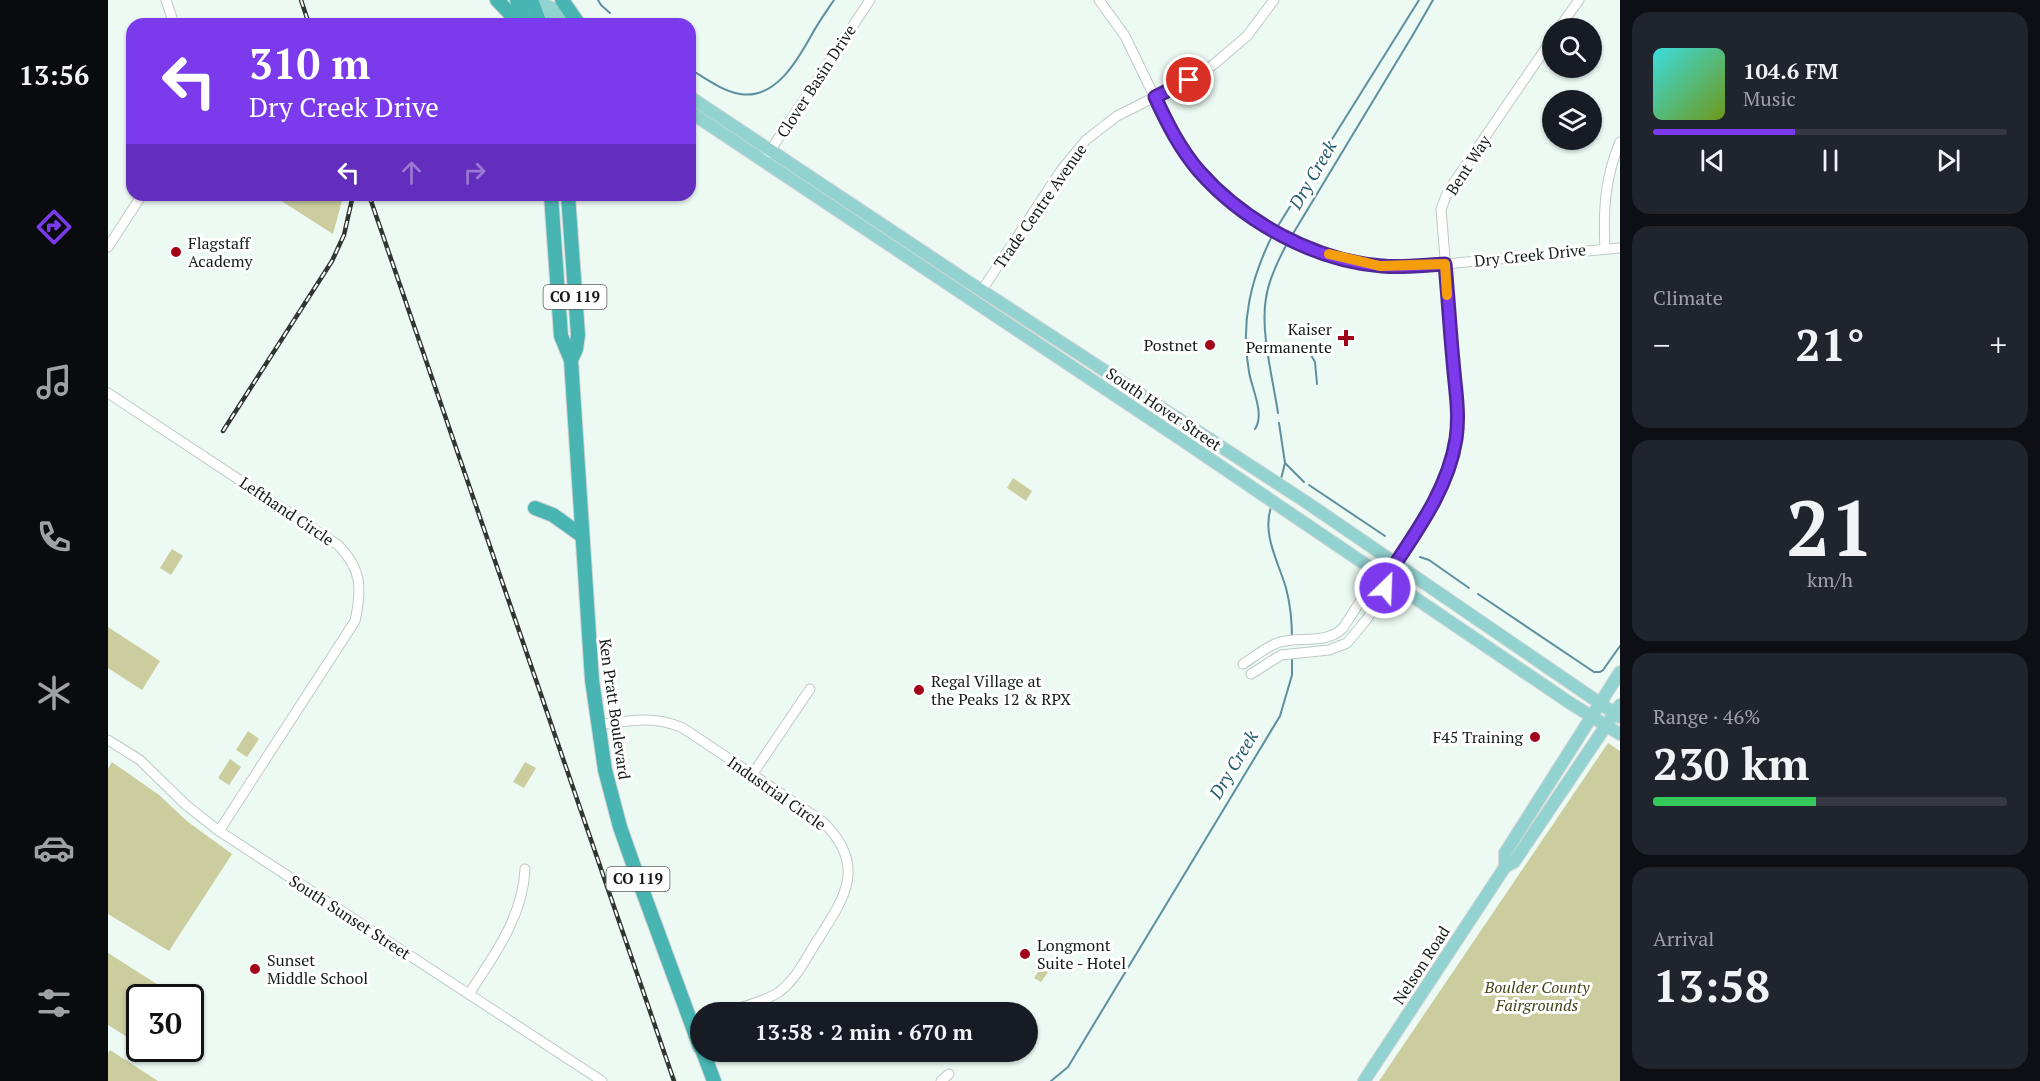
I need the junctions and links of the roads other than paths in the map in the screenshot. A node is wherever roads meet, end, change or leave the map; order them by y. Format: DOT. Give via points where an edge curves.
graph roads {
  1 [pos="166,0"];
  2 [pos="497,0"];
  3 [pos="517,0"];
  4 [pos="532,0"];
  5 [pos="561,0"];
  6 [pos="870,0"];
  7 [pos="1099,0"];
  8 [pos="1274,0"];
  9 [pos="1579,0"];
  10 [pos="172,18"];
  11 [pos="514,18"];
  12 [pos="523,18"];
  13 [pos="538,18"];
  14 [pos="552,18"];
  15 [pos="571,18"];
  16 [pos="575,18"];
  17 [pos="1566,18"];
  18 [pos="1542,54"];
  19 [pos="1155,97"];
  20 [pos="696,101"];
  21 [pos="696,116"];
  22 [pos="1620,142"];
  23 [pos="771,150"];
  24 [pos="763,161"];
  25 [pos="138,201"];
  26 [pos="551,201"];
  27 [pos="568,201"];
  28 [pos="108,247"];
  29 [pos="1605,248"];
  30 [pos="1620,248"];
  31 [pos="1445,264"];
  32 [pos="981,290"];
  33 [pos="974,302"];
  34 [pos="571,360"];
  35 [pos="108,393"];
  36 [pos="535,508"];
  37 [pos="581,535"];
  38 [pos="1395,564"];
  39 [pos="1386,578"];
  40 [pos="1243,664"];
  41 [pos="1620,672"];
  42 [pos="1251,674"];
  43 [pos="810,689"];
  44 [pos="1599,704"];
  45 [pos="1618,712"];
  46 [pos="1591,717"];
  47 [pos="597,725"];
  48 [pos="1606,726"];
  49 [pos="1620,734"];
  50 [pos="108,740"];
  51 [pos="752,774"];
  52 [pos="219,831"];
  53 [pos="1505,867"];
  54 [pos="525,869"];
  55 [pos="469,994"];
  56 [pos="758,1002"];
  57 [pos="690,1008"];
  58 [pos="706,1062"];
  59 [pos="949,1074"];
  60 [pos="602,1081"];
  61 [pos="714,1081"];
  62 [pos="940,1081"];
  63 [pos="1364,1081"];
  1 -- 10 [label="street"];
  2 -- 11 [label="highway"];
  3 -- 12 [label="highway"];
  4 -- 13 [label="highway"];
  4 -- 14 [label="main road"];
  4 -- 15 [label="main road"];
  5 -- 16 [label="highway"];
  6 -- 23 [label="street, Clover Basin Drive"];
  7 -- 19 [label="street, Dry Creek Drive" via="1125,36"];
  8 -- 19 [label="street, Trade Centre Avenue" via="1247,36 1221,60"];
  9 -- 17 [label="street"];
  18 -- 31 [label="street, Bent Way" via="1448,192 1441,210"];
  19 -- 31 [label="street, Dry Creek Drive" via="1179,144 1199,171 1238,208 1285,237 1370,265"];
  19 -- 32 [label="street, Trade Centre Avenue" via="1111,120 1075,152"];
  20 -- 23 [label="main road, South Hover Street"];
  21 -- 24 [label="main road, South Hover Street"];
  22 -- 29 [label="street" via="1606,188"];
  23 -- 24 [label="street, Clover Basin Drive"];
  23 -- 32 [label="main road, South Hover Street"];
  24 -- 33 [label="main road, South Hover Street"];
  25 -- 28 [label="street"];
  26 -- 34 [label="highway, Ken Pratt Boulevard / CO 119" via="561,336"];
  27 -- 34 [label="highway, Ken Pratt Boulevard / CO 119" via="578,335"];
  29 -- 30 [label="street, Dry Creek Drive"];
  29 -- 31 [label="street, Dry Creek Drive"];
  31 -- 38 [label="street, Bent Way" via="1456,440 1434,499"];
  32 -- 33 [label="main road"];
  32 -- 38 [label="main road, South Hover Street"];
  33 -- 39 [label="main road, South Hover Street"];
  34 -- 37 [label="highway, Ken Pratt Boulevard / CO 119"];
  35 -- 52 [label="street, Lefthand Circle" via="338,544 358,574 360,598 355,621"];
  36 -- 37 [label="highway" via="553,515"];
  37 -- 47 [label="highway, Ken Pratt Boulevard / CO 119"];
  38 -- 39 [label="street, Bent Way"];
  38 -- 44 [label="main road, South Hover Street"];
  39 -- 40 [label="street, Bent Way" via="1374,580 1337,634 1280,642"];
  39 -- 42 [label="street, Bent Way" via="1385,588 1347,643 1329,650 1281,655"];
  39 -- 46 [label="main road, South Hover Street"];
  41 -- 44 [label="main road, Nelson Road"];
  43 -- 51 [label="street"];
  44 -- 45 [label="main road, South Hover Street"];
  44 -- 46 [label="main road, Nelson Road"];
  45 -- 48 [label="main road, Nelson Road"];
  46 -- 48 [label="main road, South Hover Street"];
  46 -- 53 [label="main road, Nelson Road" via="1505,854"];
  47 -- 51 [label="street, Industrial Circle" via="651,719 667,722 683,728"];
  47 -- 57 [label="highway, Ken Pratt Boulevard / CO 119" via="620,827"];
  48 -- 49 [label="main road, South Hover Street"];
  48 -- 53 [label="main road, Nelson Road" via="1514,862"];
  50 -- 52 [label="street, South Sunset Street" via="140,760"];
  51 -- 56 [label="street, Industrial Circle" via="833,832 844,853 848,876 842,902 799,971 788,984"];
  52 -- 55 [label="street, South Sunset Street"];
  53 -- 63 [label="main road, Nelson Road"];
  54 -- 55 [label="street" via="516,915"];
  55 -- 60 [label="street, South Sunset Street"];
  58 -- 61 [label="highway"];
  59 -- 62 [label="street"];
}
